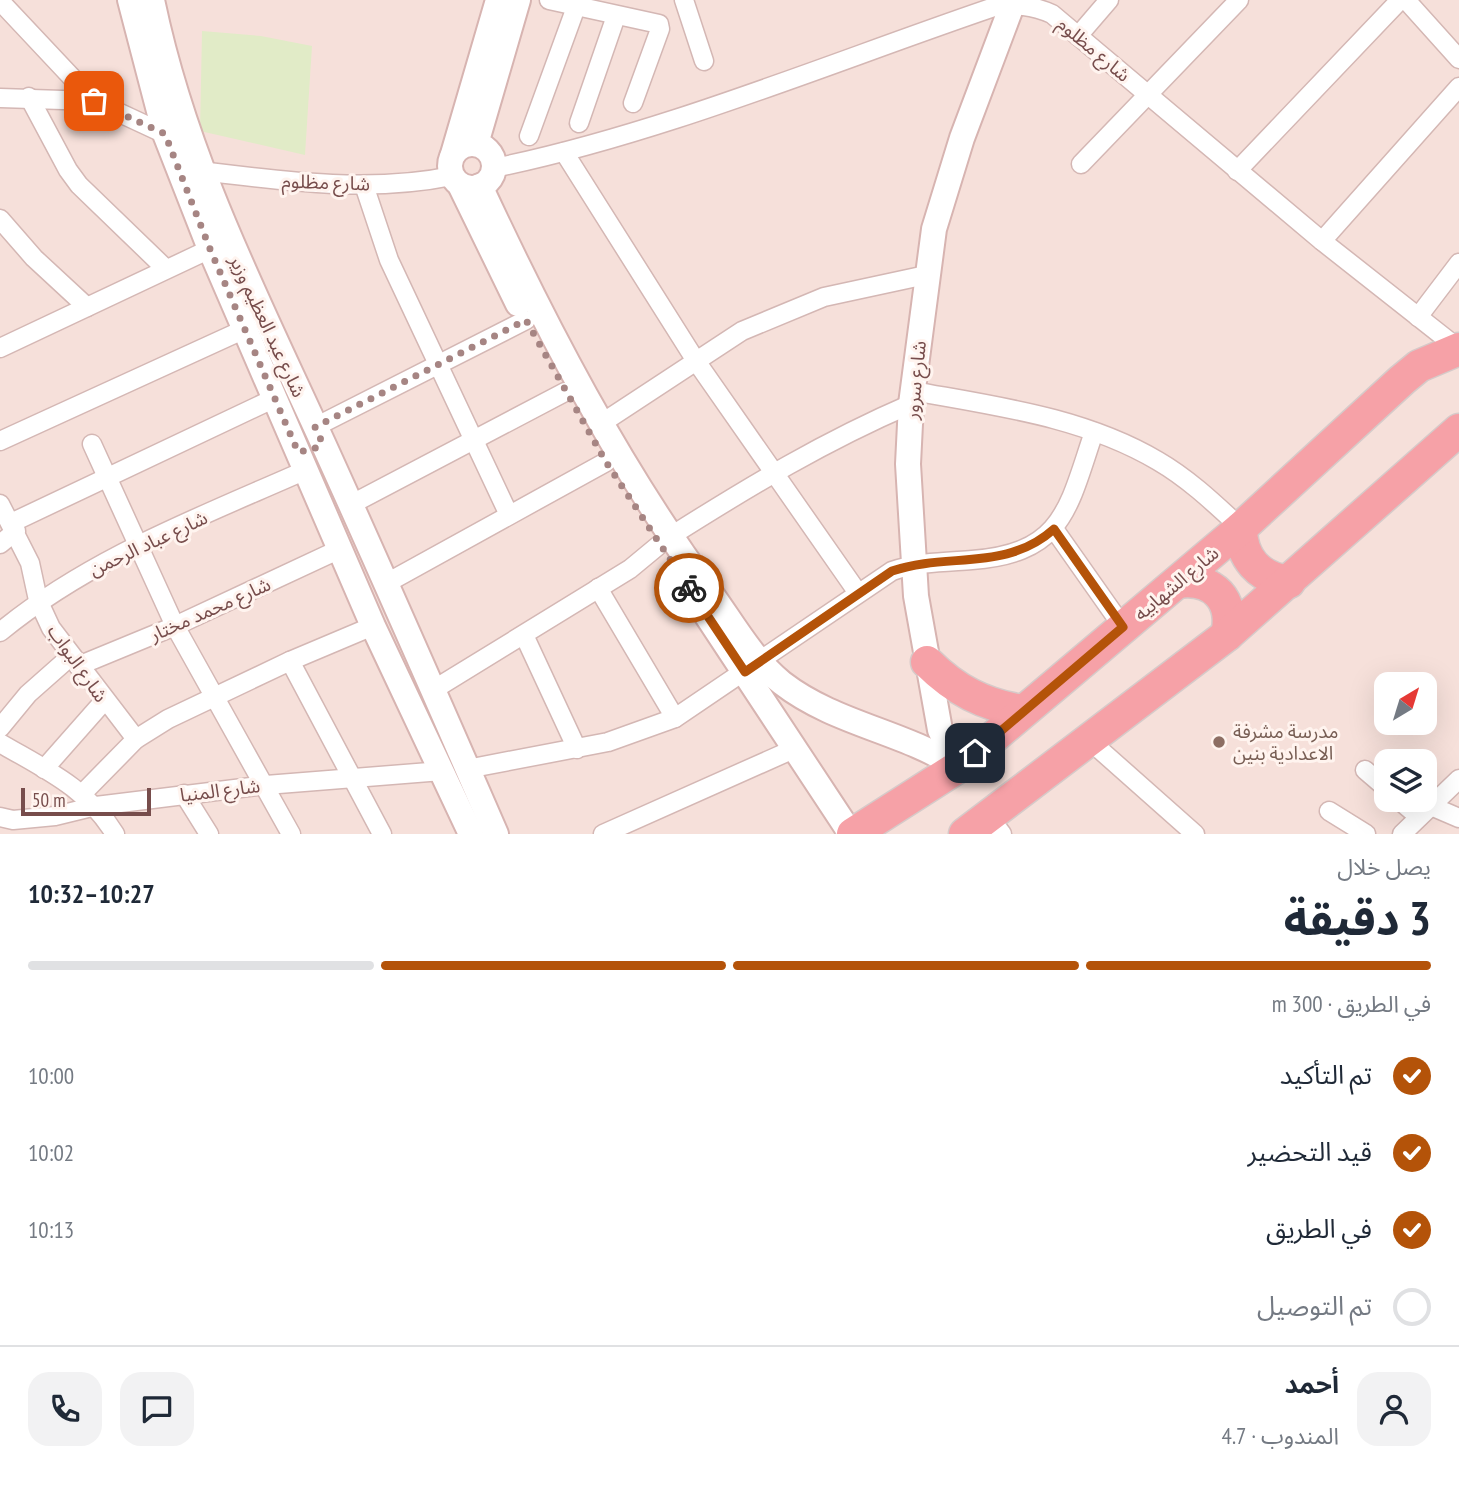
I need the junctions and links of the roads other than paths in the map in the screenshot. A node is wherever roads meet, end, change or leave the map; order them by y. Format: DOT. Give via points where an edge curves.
graph roads {
  1 [pos="130,0"];
  2 [pos="152,0"];
  3 [pos="498,0"];
  4 [pos="518,0"];
  5 [pos="549,0"];
  6 [pos="684,0"];
  7 [pos="1109,0"];
  8 [pos="1239,0"];
  9 [pos="1400,0"];
  10 [pos="1406,0"];
  11 [pos="2,1"];
  12 [pos="1013,2"];
  13 [pos="576,7"];
  14 [pos="617,16"];
  15 [pos="1078,36"];
  16 [pos="1459,59"];
  17 [pos="704,61"];
  18 [pos="1459,87"];
  19 [pos="1148,94"];
  20 [pos="15,98"];
  21 [pos="94,101"];
  22 [pos="633,103"];
  23 [pos="0,107"];
  24 [pos="579,122"];
  25 [pos="529,136"];
  26 [pos="180,141"];
  27 [pos="564,152"];
  28 [pos="1081,164"];
  29 [pos="1237,171"];
  30 [pos="468,174"];
  31 [pos="364,185"];
  32 [pos="0,219"];
  33 [pos="1322,242"];
  34 [pos="210,249"];
  35 [pos="1459,263"];
  36 [pos="166,269"];
  37 [pos="926,275"];
  38 [pos="87,307"];
  39 [pos="1418,317"];
  40 [pos="526,320"];
  41 [pos="245,329"];
  42 [pos="0,348"];
  43 [pos="1459,349"];
  44 [pos="696,361"];
  45 [pos="439,365"];
  46 [pos="565,392"];
  47 [pos="275,398"];
  48 [pos="912,398"];
  49 [pos="602,423"];
  50 [pos="1459,430"];
  51 [pos="1094,432"];
  52 [pos="319,434"];
  53 [pos="473,439"];
  54 [pos="0,441"];
  55 [pos="92,444"];
  56 [pos="606,462"];
  57 [pos="306,470"];
  58 [pos="774,471"];
  59 [pos="107,478"];
  60 [pos="340,481"];
  61 [pos="0,505"];
  62 [pos="350,505"];
  63 [pos="509,515"];
  64 [pos="13,527"];
  65 [pos="1241,528"];
  66 [pos="1054,529"];
  67 [pos="665,540"];
  68 [pos="0,544"];
  69 [pos="137,546"];
  70 [pos="340,549"];
  71 [pos="912,564"];
  72 [pos="1178,582"];
  73 [pos="1289,582"];
  74 [pos="385,584"];
  75 [pos="598,588"];
  76 [pos="858,593"];
  77 [pos="38,600"];
  78 [pos="175,626"];
  79 [pos="373,626"];
  80 [pos="1123,627"];
  81 [pos="0,632"];
  82 [pos="524,635"];
  83 [pos="1227,635"];
  84 [pos="75,661"];
  85 [pos="290,661"];
  86 [pos="927,662"];
  87 [pos="752,667"];
  88 [pos="433,690"];
  89 [pos="214,696"];
  90 [pos="104,701"];
  91 [pos="1023,711"];
  92 [pos="675,718"];
  93 [pos="0,728"];
  94 [pos="136,739"];
  95 [pos="1088,740"];
  96 [pos="0,743"];
  97 [pos="796,748"];
  98 [pos="577,749"];
  99 [pos="958,767"];
  100 [pos="44,769"];
  101 [pos="467,769"];
  102 [pos="1365,770"];
  103 [pos="442,771"];
  104 [pos="352,778"];
  105 [pos="1374,778"];
  106 [pos="1459,779"];
  107 [pos="266,785"];
  108 [pos="83,793"];
  109 [pos="184,794"];
  110 [pos="1437,800"];
  111 [pos="96,806"];
  112 [pos="1329,811"];
  113 [pos="1425,812"];
  114 [pos="1459,818"];
  115 [pos="12,824"];
  116 [pos="986,829"];
  117 [pos="115,834"];
  118 [pos="209,834"];
  119 [pos="291,834"];
  120 [pos="382,834"];
  121 [pos="471,834"];
  122 [pos="496,834"];
  123 [pos="603,834"];
  124 [pos="852,834"];
  125 [pos="1195,834"];
  126 [pos="1366,834"];
  127 [pos="1402,834"];
  1 -- 26 [label="street, شارع عبد العظيم وزير"];
  2 -- 26 [label="street, شارع عبد العظيم وزير"];
  3 -- 30 [label="street"];
  4 -- 30 [label="street" via="477,144 463,145"];
  5 -- 13 [label="street"];
  6 -- 17 [label="street"];
  7 -- 15 [label="street"];
  8 -- 19 [label="street"];
  9 -- 29 [label="street"];
  10 -- 16 [label="street"];
  11 -- 21 [label="street"];
  12 -- 15 [label="street, شارع مظلوم" via="1052,14"];
  12 -- 27 [label="street, شارع مظلوم"];
  12 -- 37 [label="street, شارع سرور" via="962,138 934,229"];
  13 -- 14 [label="street"];
  13 -- 25 [label="street"];
  14 -- 22 [label="street" via="660,26"];
  14 -- 24 [label="street"];
  15 -- 19 [label="street, شارع مظلوم"];
  18 -- 33 [label="street"];
  19 -- 28 [label="street"];
  19 -- 29 [label="street, شارع مظلوم"];
  20 -- 21 [label="street"];
  20 -- 23 [label="street"];
  20 -- 36 [label="street" via="79,185"];
  21 -- 26 [label="street, شارع مظلوم"];
  26 -- 31 [label="street, شارع مظلوم" via="278,180"];
  26 -- 34 [label="street, شارع عبد العظيم وزير"];
  26 -- 52 [label="street, شارع عبد العظيم وزير"];
  27 -- 30 [label="street, شارع مظلوم"];
  27 -- 44 [label="street"];
  29 -- 33 [label="street, شارع مظلوم"];
  30 -- 31 [label="street, شارع مظلوم"];
  30 -- 40 [label="street"];
  30 -- 49 [label="street"];
  31 -- 45 [label="street" via="389,260"];
  32 -- 38 [label="street"];
  33 -- 39 [label="street, شارع مظلوم"];
  34 -- 36 [label="street"];
  34 -- 41 [label="street, شارع عبد العظيم وزير"];
  35 -- 39 [label="street"];
  36 -- 38 [label="street"];
  37 -- 44 [label="street" via="824,297 742,331"];
  37 -- 48 [label="street, شارع سرور"];
  38 -- 42 [label="street"];
  39 -- 43 [label="street, شارع مظلوم"];
  40 -- 45 [label="street"];
  40 -- 46 [label="street"];
  41 -- 47 [label="street, شارع عبد العظيم وزير"];
  41 -- 54 [label="street"];
  43 -- 65 [label="highway, شارع الشهابيه" via="1419,366"];
  44 -- 49 [label="street"];
  44 -- 58 [label="street"];
  45 -- 52 [label="street"];
  45 -- 53 [label="street"];
  46 -- 53 [label="street"];
  46 -- 56 [label="street"];
  47 -- 57 [label="street, شارع عبد العظيم وزير"];
  47 -- 59 [label="street"];
  48 -- 51 [label="street" via="1038,414"];
  48 -- 58 [label="street"];
  48 -- 71 [label="street, شارع سرور" via="908,464"];
  49 -- 67 [label="street"];
  50 -- 73 [label="highway"];
  51 -- 65 [label="street" via="1158,461"];
  51 -- 66 [label="street" via="1067,510"];
  52 -- 57 [label="street"];
  52 -- 60 [label="street, شارع عبد العظيم وزير"];
  53 -- 62 [label="street"];
  53 -- 63 [label="street"];
  55 -- 59 [label="street"];
  56 -- 63 [label="street"];
  56 -- 67 [label="street"];
  57 -- 60 [label="street" via="323,482"];
  57 -- 69 [label="street, شارع عباد الرحمن"];
  57 -- 70 [label="street, شارع عبد العظيم وزير"];
  58 -- 67 [label="street"];
  58 -- 76 [label="street"];
  59 -- 64 [label="street"];
  59 -- 69 [label="street"];
  60 -- 62 [label="street, شارع عبد العظيم وزير"];
  61 -- 64 [label="street, شارع البواب"];
  62 -- 74 [label="street, شارع عبد العظيم وزير"];
  63 -- 74 [label="street"];
  64 -- 68 [label="street"];
  64 -- 77 [label="street, شارع البواب" via="30,563"];
  65 -- 72 [label="highway, شارع الشهابيه"];
  65 -- 73 [label="highway" via="1243,548 1253,566 1269,578"];
  66 -- 71 [label="street" via="1036,545 999,558"];
  66 -- 80 [label="street"];
  67 -- 75 [label="street"];
  67 -- 87 [label="street"];
  69 -- 77 [label="street, شارع عباد الرحمن"];
  69 -- 78 [label="street"];
  70 -- 78 [label="street, شارع محمد مختار"];
  70 -- 79 [label="street, شارع عبد العظيم وزير"];
  71 -- 76 [label="street"];
  71 -- 86 [label="street, شارع سرور"];
  72 -- 80 [label="highway, شارع الشهابيه"];
  72 -- 83 [label="highway" via="1193,580 1220,593 1228,606"];
  73 -- 83 [label="highway"];
  74 -- 88 [label="street, شارع عبد العظيم وزير"];
  75 -- 82 [label="street"];
  75 -- 92 [label="street"];
  76 -- 87 [label="street"];
  77 -- 81 [label="street, شارع عباد الرحمن"];
  77 -- 84 [label="street, شارع البواب"];
  78 -- 84 [label="street, شارع محمد مختار"];
  78 -- 89 [label="street"];
  79 -- 85 [label="street"];
  79 -- 103 [label="street, شارع عبد العظيم وزير"];
  80 -- 91 [label="highway, شارع الشهابيه"];
  82 -- 88 [label="street"];
  82 -- 98 [label="street"];
  83 -- 95 [label="highway"];
  84 -- 90 [label="street, شارع البواب"];
  84 -- 93 [label="street, شارع محمد مختار" via="29,694"];
  85 -- 89 [label="street"];
  85 -- 104 [label="street"];
  86 -- 91 [label="highway" via="960,691"];
  86 -- 99 [label="street, شارع سرور" via="940,730"];
  87 -- 92 [label="street"];
  87 -- 97 [label="street"];
  87 -- 99 [label="street" via="808,701 865,728 917,745"];
  88 -- 101 [label="street, شارع عبد العظيم وزير"];
  89 -- 94 [label="street"];
  89 -- 107 [label="street"];
  90 -- 94 [label="street, شارع البواب"];
  90 -- 100 [label="street"];
  91 -- 99 [label="highway, شارع الشهابيه"];
  92 -- 98 [label="street"];
  94 -- 108 [label="street"];
  95 -- 116 [label="highway"];
  95 -- 125 [label="street"];
  96 -- 100 [label="street"];
  97 -- 123 [label="street"];
  97 -- 124 [label="street"];
  98 -- 101 [label="street"];
  99 -- 124 [label="highway, شارع الشهابيه"];
  100 -- 108 [label="street"];
  101 -- 122 [label="street, شارع عبد العظيم وزير"];
  102 -- 105 [label="street"];
  103 -- 104 [label="street, شارع المنيا"];
  103 -- 121 [label="street, شارع عبد العظيم وزير"];
  104 -- 107 [label="street, شارع المنيا"];
  104 -- 120 [label="street"];
  106 -- 110 [label="street"];
  107 -- 109 [label="street, شارع المنيا"];
  107 -- 119 [label="street"];
  108 -- 111 [label="street"];
  109 -- 111 [label="street, شارع المنيا"];
  109 -- 118 [label="street"];
  111 -- 115 [label="street, شارع المنيا"];
  111 -- 117 [label="street"];
  112 -- 126 [label="street"];
  113 -- 114 [label="street"];
  113 -- 127 [label="street"];
}
